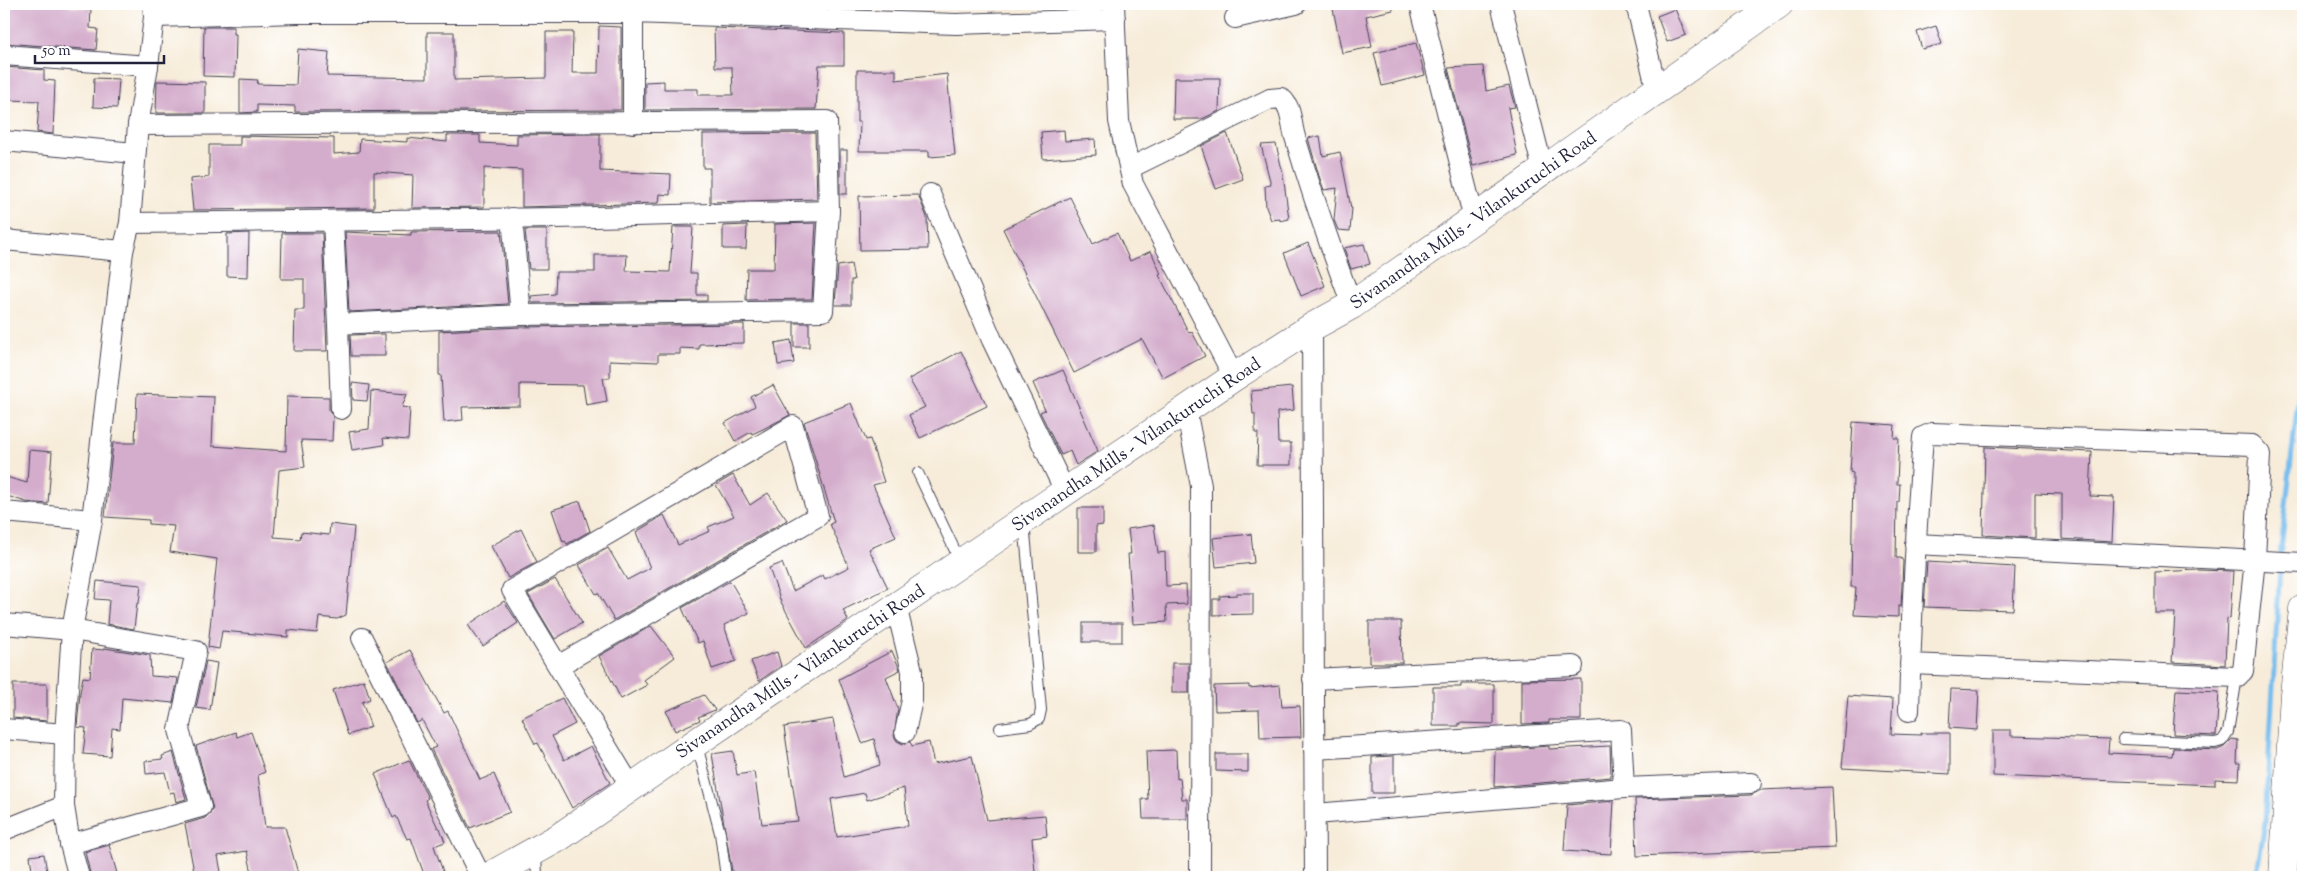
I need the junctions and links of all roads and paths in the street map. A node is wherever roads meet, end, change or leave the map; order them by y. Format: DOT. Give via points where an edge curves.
graph roads {
  1 [pos="1296,4"];
  2 [pos="1420,4"];
  3 [pos="1501,4"];
  4 [pos="1636,4"];
  5 [pos="1779,4"];
  6 [pos="298,8"];
  7 [pos="633,8"];
  8 [pos="153,11"];
  9 [pos="1114,11"];
  10 [pos="1235,18"];
  11 [pos="4,55"];
  12 [pos="148,66"];
  13 [pos="1657,91"];
  14 [pos="633,123"];
  15 [pos="138,125"];
  16 [pos="4,141"];
  17 [pos="136,153"];
  18 [pos="1130,168"];
  19 [pos="1543,170"];
  20 [pos="930,194"];
  21 [pos="829,212"];
  22 [pos="512,218"];
  23 [pos="1474,219"];
  24 [pos="332,222"];
  25 [pos="130,223"];
  26 [pos="4,240"];
  27 [pos="123,251"];
  28 [pos="1352,305"];
  29 [pos="521,315"];
  30 [pos="338,324"];
  31 [pos="1312,327"];
  32 [pos="1234,376"];
  33 [pos="341,409"];
  34 [pos="1186,409"];
  35 [pos="918,473"];
  36 [pos="1065,491"];
  37 [pos="4,512"];
  38 [pos="1024,519"];
  39 [pos="92,520"];
  40 [pos="1914,544"];
  41 [pos="2261,561"];
  42 [pos="960,562"];
  43 [pos="2303,563"];
  44 [pos="896,606"];
  45 [pos="2303,609"];
  46 [pos="4,624"];
  47 [pos="72,630"];
  48 [pos="362,638"];
  49 [pos="1910,664"];
  50 [pos="558,666"];
  51 [pos="1573,666"];
  52 [pos="2237,677"];
  53 [pos="1313,679"];
  54 [pos="1909,711"];
  55 [pos="1000,728"];
  56 [pos="4,729"];
  57 [pos="905,732"];
  58 [pos="65,734"];
  59 [pos="2123,739"];
  60 [pos="697,742"];
  61 [pos="1314,749"];
  62 [pos="1751,783"];
  63 [pos="631,787"];
  64 [pos="1624,788"];
  65 [pos="64,806"];
  66 [pos="1315,814"];
  67 [pos="4,830"];
  68 [pos="70,844"];
  69 [pos="536,864"];
  70 [pos="79,877"];
  71 [pos="481,877"];
  72 [pos="488,877"];
  73 [pos="726,877"];
  74 [pos="1200,877"];
  75 [pos="1316,877"];
  76 [pos="2283,877"];
  1 -- 10 [label="street"];
  2 -- 23 [label="street"];
  3 -- 19 [label="street"];
  4 -- 13 [label="street"];
  5 -- 13 [label="main road, Sivanandha Mills - Vilankuruchi Road"];
  6 -- 7 [label="street"];
  6 -- 8 [label="street"];
  7 -- 9 [label="street" via="956,24"];
  7 -- 14 [label="street"];
  8 -- 12 [label="street"];
  9 -- 18 [label="street" via="1120,120"];
  11 -- 12 [label="street"];
  12 -- 15 [label="street"];
  13 -- 19 [label="main road, Sivanandha Mills - Vilankuruchi Road"];
  14 -- 15 [label="street"];
  14 -- 21 [label="street" via="827,121"];
  15 -- 17 [label="street"];
  16 -- 17 [label="street"];
  17 -- 25 [label="street"];
  18 -- 28 [label="street" via="1262,102 1281,98 1288,104 1292,128 1319,216"];
  18 -- 32 [label="street" via="1133,184"];
  19 -- 23 [label="main road, Sivanandha Mills - Vilankuruchi Road"];
  20 -- 36 [label="street" via="992,340"];
  21 -- 22 [label="street"];
  21 -- 29 [label="street" via="823,311"];
  22 -- 24 [label="street"];
  22 -- 29 [label="street"];
  23 -- 28 [label="main road, Sivanandha Mills - Vilankuruchi Road"];
  24 -- 25 [label="street"];
  24 -- 30 [label="street"];
  25 -- 27 [label="street"];
  26 -- 27 [label="street"];
  27 -- 39 [label="street"];
  28 -- 31 [label="main road, Sivanandha Mills - Vilankuruchi Road"];
  29 -- 30 [label="street"];
  30 -- 33 [label="street"];
  31 -- 32 [label="main road, Sivanandha Mills - Vilankuruchi Road"];
  31 -- 53 [label="street"];
  32 -- 34 [label="main road, Sivanandha Mills - Vilankuruchi Road"];
  34 -- 36 [label="main road, Sivanandha Mills - Vilankuruchi Road"];
  34 -- 74 [label="street" via="1201,486"];
  35 -- 42 [label="lane"];
  36 -- 38 [label="main road, Sivanandha Mills - Vilankuruchi Road"];
  37 -- 39 [label="street"];
  38 -- 42 [label="main road, Sivanandha Mills - Vilankuruchi Road"];
  38 -- 55 [label="lane" via="1041,710 1039,719 1030,724"];
  39 -- 47 [label="street"];
  40 -- 41 [label="street"];
  40 -- 41 [label="street" via="1923,437 1932,432 2252,444 2260,454"];
  40 -- 49 [label="street"];
  41 -- 43 [label="street"];
  41 -- 52 [label="street" via="2243,671"];
  42 -- 44 [label="main road, Sivanandha Mills - Vilankuruchi Road"];
  44 -- 57 [label="street" via="912,671 912,700"];
  44 -- 60 [label="main road, Sivanandha Mills - Vilankuruchi Road"];
  45 -- 76 [label="main road" via="2294,694"];
  46 -- 47 [label="street"];
  47 -- 58 [label="street"];
  47 -- 68 [label="street" via="196,651 180,730 201,807"];
  48 -- 71 [label="street"];
  49 -- 52 [label="street"];
  49 -- 54 [label="street"];
  50 -- 50 [label="street" via="512,590 793,426 818,516"];
  50 -- 63 [label="street"];
  51 -- 53 [label="street"];
  52 -- 59 [label="lane" via="2228,732 2222,741"];
  53 -- 61 [label="street"];
  56 -- 58 [label="street"];
  58 -- 65 [label="street"];
  60 -- 63 [label="main road, Sivanandha Mills - Vilankuruchi Road"];
  60 -- 73 [label="lane" via="720,833"];
  61 -- 64 [label="street" via="1621,730"];
  61 -- 66 [label="street"];
  62 -- 64 [label="street"];
  63 -- 69 [label="main road, Sivanandha Mills - Vilankuruchi Road" via="558,838"];
  64 -- 66 [label="street"];
  65 -- 67 [label="street"];
  65 -- 68 [label="street"];
  66 -- 75 [label="street"];
  68 -- 70 [label="street"];
  69 -- 72 [label="main road, Sivanandha Mills - Vilankuruchi Road"];
}
